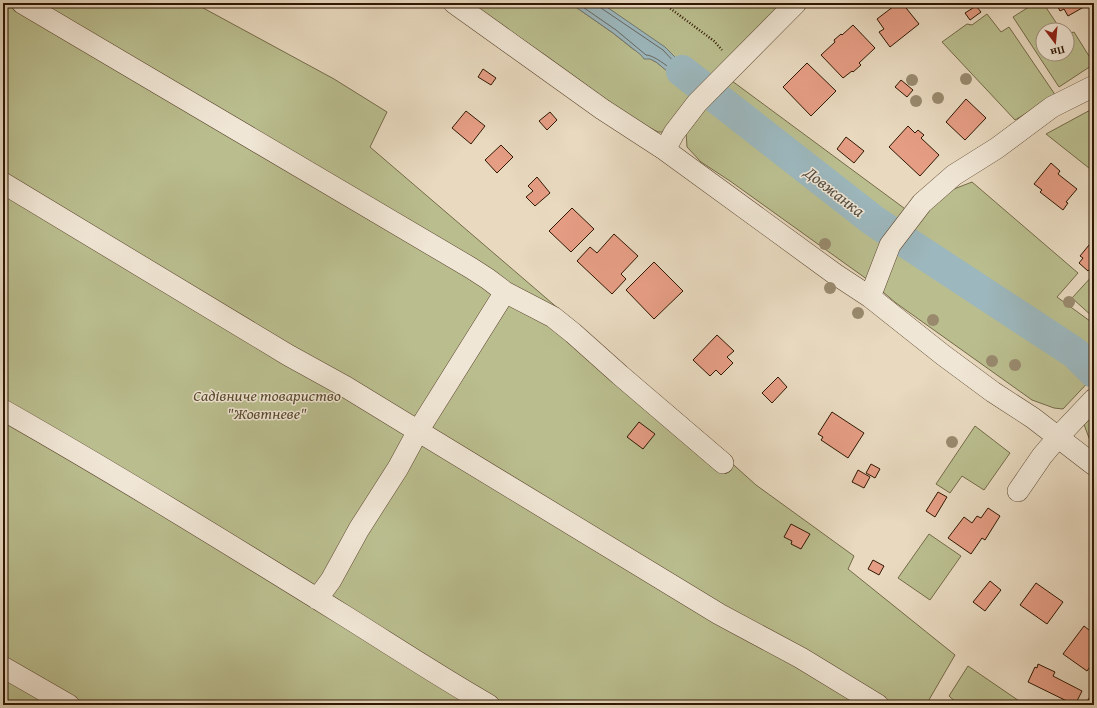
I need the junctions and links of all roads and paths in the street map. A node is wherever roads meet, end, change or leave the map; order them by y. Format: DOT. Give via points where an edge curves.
graph roads {
  1 [pos="22,3"];
  2 [pos="454,3"];
  3 [pos="663,3"];
  4 [pos="796,3"];
  5 [pos="734,65"];
  6 [pos="1094,86"];
  7 [pos="665,150"];
  8 [pos="3,183"];
  9 [pos="505,292"];
  10 [pos="870,297"];
  11 [pos="1089,404"];
  12 [pos="3,410"];
  13 [pos="418,431"];
  14 [pos="1058,436"];
  15 [pos="723,463"];
  16 [pos="1094,466"];
  17 [pos="1018,491"];
  18 [pos="317,599"];
  19 [pos="3,667"];
  20 [pos="69,705"];
  21 [pos="489,705"];
  22 [pos="878,705"];
  1 -- 9 [label="street" via="488,279"];
  2 -- 7 [label="street" via="602,109"];
  3 -- 5 [label="path" via="714,41"];
  4 -- 5 [label="street"];
  5 -- 7 [label="street" via="697,103 674,133"];
  6 -- 10 [label="street" via="1052,107 997,148 954,175 922,203 890,245"];
  7 -- 10 [label="street"];
  8 -- 13 [label="street"];
  9 -- 13 [label="street"];
  9 -- 15 [label="street" via="553,317"];
  10 -- 14 [label="street" via="943,355"];
  11 -- 14 [label="street"];
  12 -- 18 [label="street"];
  13 -- 18 [label="street" via="331,580"];
  13 -- 22 [label="street" via="719,614 800,658"];
  14 -- 16 [label="street"];
  14 -- 17 [label="street"];
  18 -- 21 [label="street"];
  19 -- 20 [label="street"];
}
